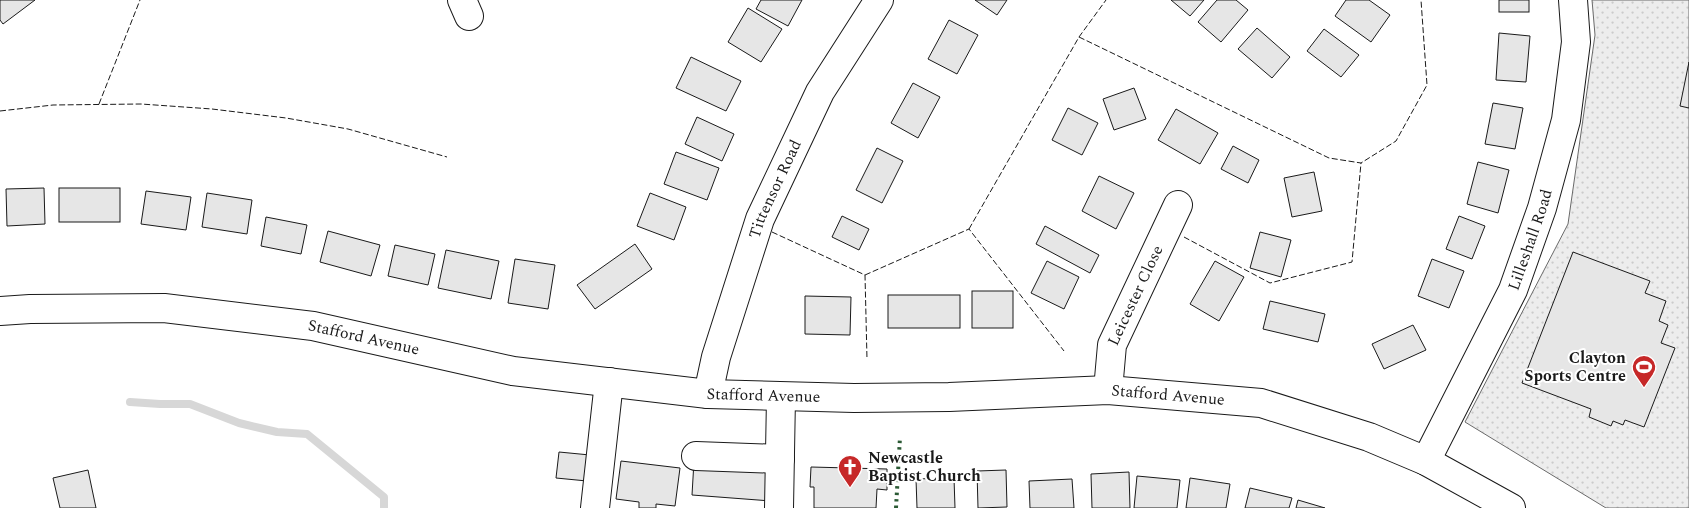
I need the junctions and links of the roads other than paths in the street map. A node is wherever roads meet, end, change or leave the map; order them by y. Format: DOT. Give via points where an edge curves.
graph roads {
  1 [pos="879,0"];
  2 [pos="1573,0"];
  3 [pos="1178,205"];
  4 [pos="0,312"];
  5 [pos="609,382"];
  6 [pos="1108,390"];
  7 [pos="708,394"];
  8 [pos="781,397"];
  9 [pos="696,456"];
  10 [pos="780,460"];
  11 [pos="1426,461"];
  12 [pos="595,508"];
  13 [pos="778,508"];
  14 [pos="1511,508"];
  1 -- 7 [label="street, Tittensor Road" via="820,92 760,218 716,357"];
  2 -- 11 [label="street, Lilleshall Road" via="1576,42 1566,120 1542,208 1514,290"];
  3 -- 6 [label="street, Leicester Close" via="1112,345"];
  4 -- 5 [label="street, Stafford Avenue" via="164,308 314,326 513,371"];
  5 -- 7 [label="street, Stafford Avenue"];
  5 -- 12 [label="street"];
  6 -- 8 [label="street, Stafford Avenue" via="949,397"];
  6 -- 11 [label="street, Stafford Avenue" via="1261,403 1369,437"];
  7 -- 8 [label="street, Stafford Avenue"];
  8 -- 10 [label="street"];
  9 -- 10 [label="street"];
  10 -- 13 [label="street"];
  11 -- 14 [label="street, Stafford Avenue"];
}
